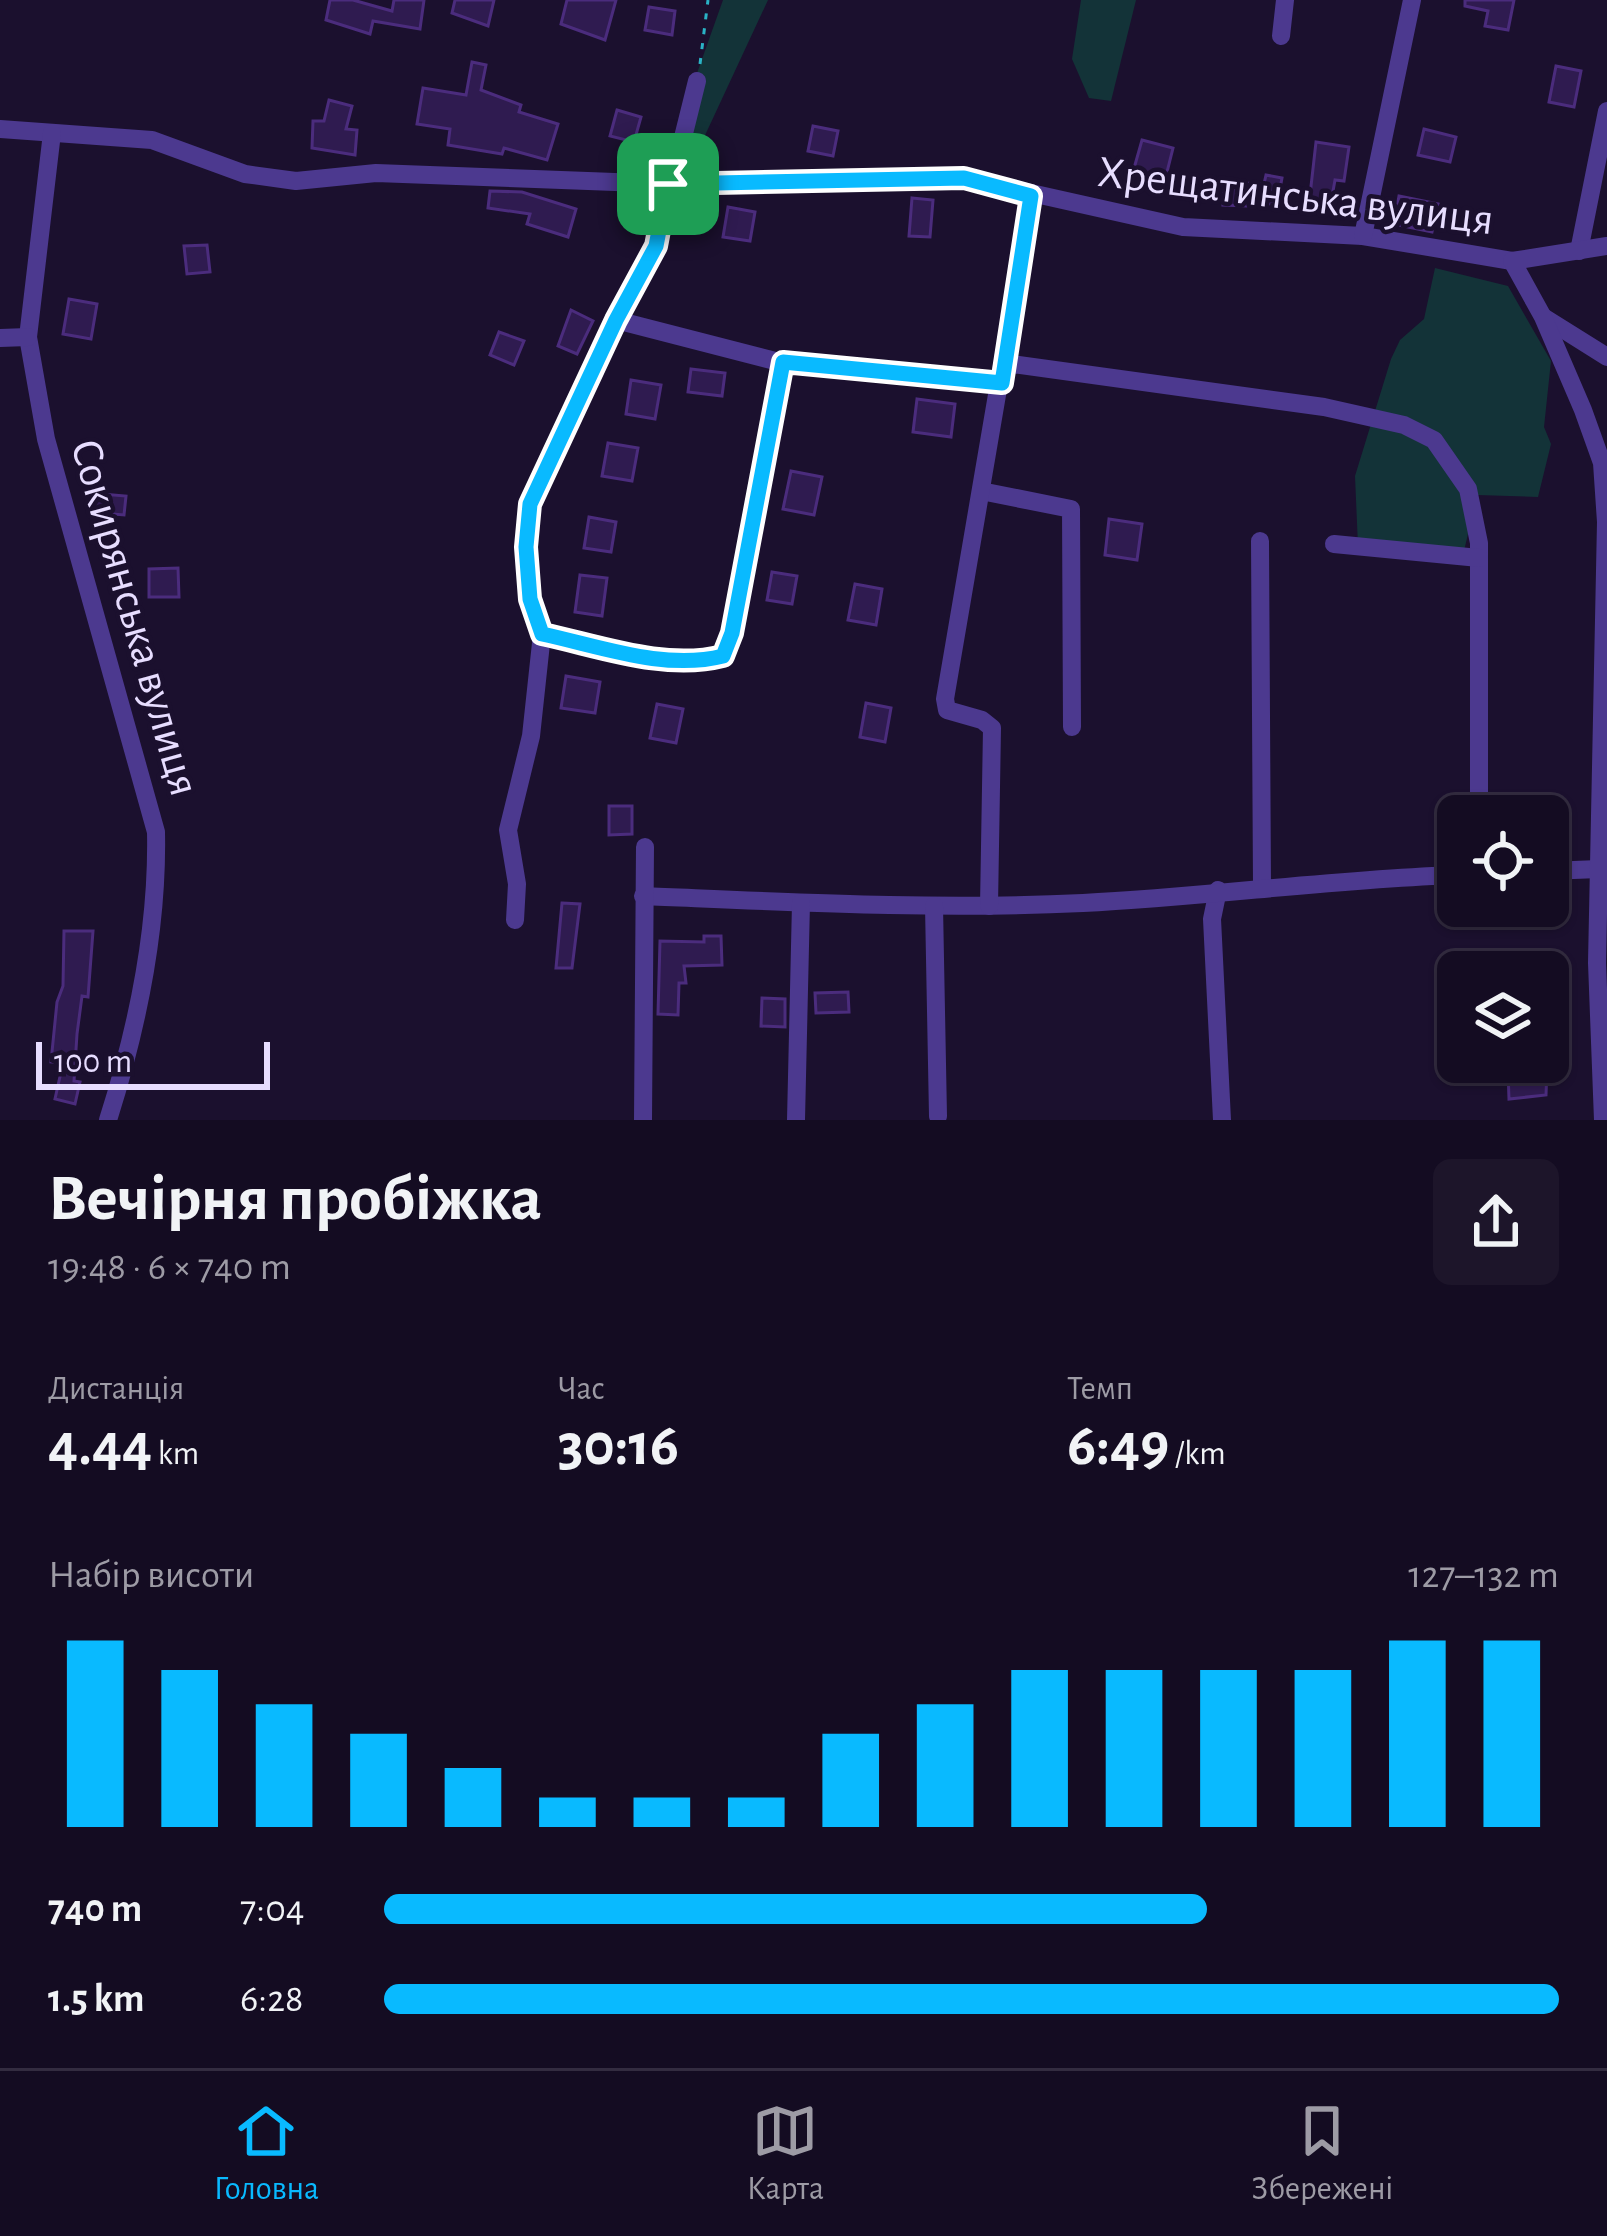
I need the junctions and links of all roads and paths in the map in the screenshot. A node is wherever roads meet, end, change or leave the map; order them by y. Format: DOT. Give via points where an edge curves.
graph roads {
  1 [pos="708,0"];
  2 [pos="1285,0"];
  3 [pos="1410,0"];
  4 [pos="1281,36"];
  5 [pos="697,81"];
  6 [pos="1607,111"];
  7 [pos="0,128"];
  8 [pos="52,133"];
  9 [pos="668,184"];
  10 [pos="1031,196"];
  11 [pos="1363,236"];
  12 [pos="1607,246"];
  13 [pos="1579,251"];
  14 [pos="1512,261"];
  15 [pos="1544,317"];
  16 [pos="616,320"];
  17 [pos="28,337"];
  18 [pos="0,338"];
  19 [pos="1607,357"];
  20 [pos="783,362"];
  21 [pos="1004,373"];
  22 [pos="981,490"];
  23 [pos="1260,541"];
  24 [pos="1334,544"];
  25 [pos="1479,558"];
  26 [pos="542,634"];
  27 [pos="1072,727"];
  28 [pos="1479,795"];
  29 [pos="644,847"];
  30 [pos="1599,869"];
  31 [pos="1569,870"];
  32 [pos="1437,876"];
  33 [pos="1262,886"];
  34 [pos="1218,890"];
  35 [pos="643,896"];
  36 [pos="801,903"];
  37 [pos="1603,905"];
  38 [pos="989,906"];
  39 [pos="934,907"];
  40 [pos="515,920"];
  41 [pos="1605,1077"];
  42 [pos="938,1116"];
  43 [pos="108,1120"];
  44 [pos="643,1120"];
  45 [pos="796,1120"];
  46 [pos="1222,1120"];
  47 [pos="1604,1120"];
  1 -- 5 [label="path"];
  2 -- 4 [label="street"];
  3 -- 11 [label="street"];
  5 -- 9 [label="street"];
  6 -- 13 [label="street"];
  7 -- 8 [label="street, Хрещатинська вулиця"];
  8 -- 9 [label="street, Хрещатинська вулиця" via="152,140 245,174 296,181 376,173"];
  8 -- 17 [label="street, Сокирянська вулиця"];
  9 -- 10 [label="street, Хрещатинська вулиця" via="964,178"];
  9 -- 16 [label="street" via="656,246"];
  10 -- 11 [label="street, Хрещатинська вулиця" via="1183,226"];
  10 -- 21 [label="street"];
  11 -- 14 [label="street, Хрещатинська вулиця"];
  12 -- 13 [label="street, Хрещатинська вулиця"];
  13 -- 14 [label="street, Хрещатинська вулиця"];
  14 -- 15 [label="street"];
  15 -- 19 [label="street"];
  15 -- 30 [label="street" via="1602,463"];
  16 -- 20 [label="street"];
  16 -- 26 [label="street" via="530,504 529,582"];
  17 -- 18 [label="street"];
  17 -- 43 [label="street, Сокирянська вулиця" via="46,439 156,832 130,1049"];
  20 -- 21 [label="street"];
  20 -- 26 [label="street" via="723,656 668,660"];
  21 -- 22 [label="street"];
  21 -- 25 [label="street" via="1324,407 1404,424 1434,440 1468,489"];
  22 -- 27 [label="street" via="1072,509"];
  22 -- 38 [label="street" via="946,699 947,710 992,728"];
  23 -- 33 [label="street"];
  24 -- 25 [label="street"];
  25 -- 28 [label="street"];
  26 -- 40 [label="street" via="531,736 508,830"];
  29 -- 35 [label="street"];
  30 -- 31 [label="street"];
  30 -- 37 [label="street"];
  32 -- 33 [label="street"];
  33 -- 34 [label="street"];
  34 -- 38 [label="street"];
  34 -- 46 [label="street" via="1212,919"];
  35 -- 36 [label="street"];
  35 -- 44 [label="street"];
  36 -- 39 [label="street"];
  36 -- 45 [label="street"];
  37 -- 41 [label="street"];
  38 -- 39 [label="street"];
  39 -- 42 [label="street"];
  41 -- 47 [label="street"];
}
